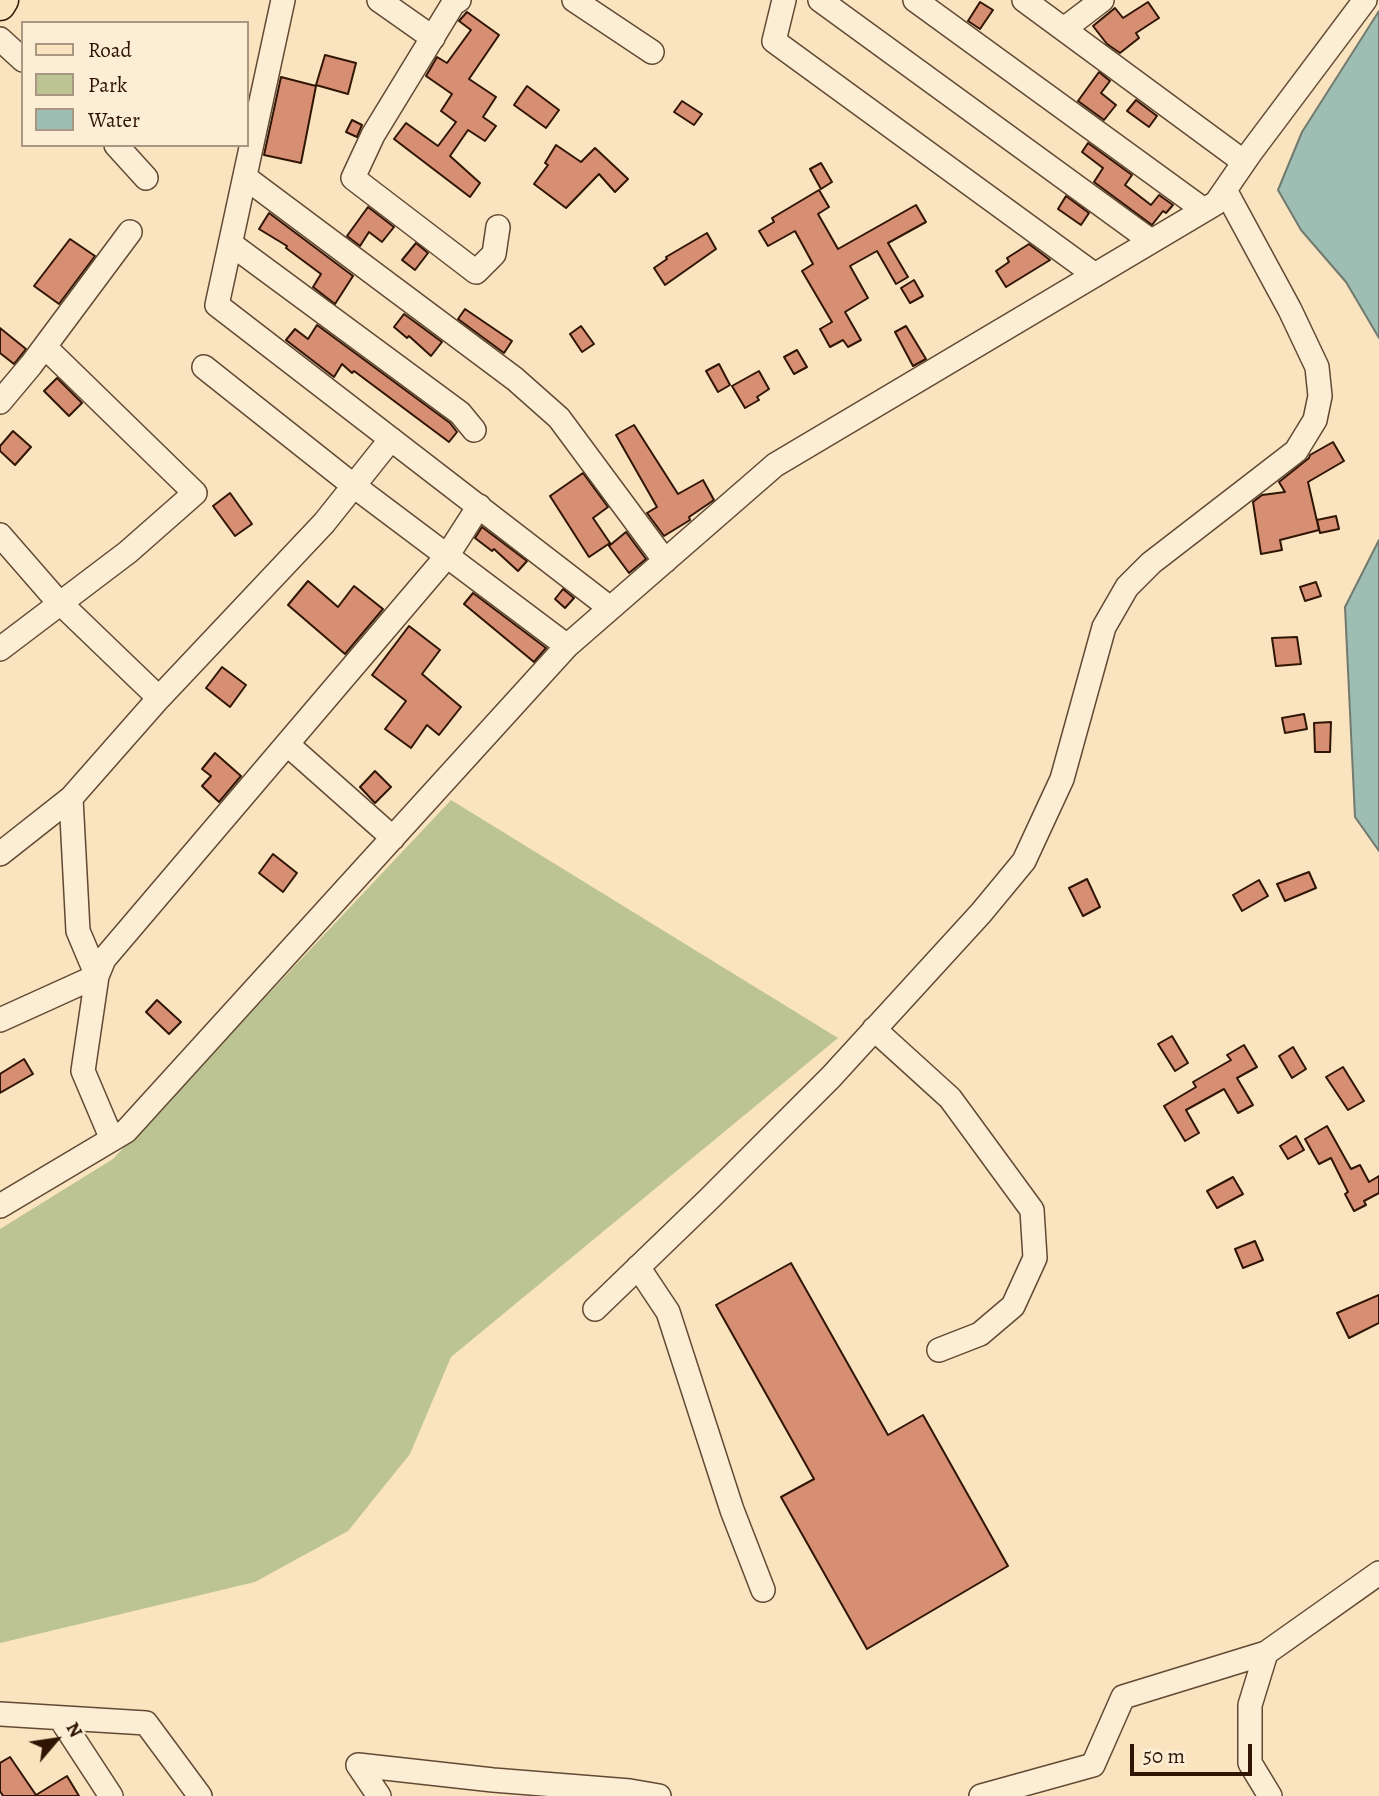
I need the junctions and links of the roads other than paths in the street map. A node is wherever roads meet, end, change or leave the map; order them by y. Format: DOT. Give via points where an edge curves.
graph roads {
  1 [pos="3,0"];
  2 [pos="283,0"];
  3 [pos="379,0"];
  4 [pos="459,0"];
  5 [pos="574,0"];
  6 [pos="784,0"];
  7 [pos="820,0"];
  8 [pos="915,0"];
  9 [pos="1024,0"];
  10 [pos="1102,0"];
  11 [pos="1365,0"];
  12 [pos="0,5"];
  13 [pos="1064,29"];
  14 [pos="433,38"];
  15 [pos="0,39"];
  16 [pos="652,52"];
  17 [pos="21,58"];
  18 [pos="118,147"];
  19 [pos="1244,162"];
  20 [pos="145,178"];
  21 [pos="246,178"];
  22 [pos="1225,190"];
  23 [pos="1204,210"];
  24 [pos="498,227"];
  25 [pos="130,232"];
  26 [pos="1152,241"];
  27 [pos="231,244"];
  28 [pos="1095,275"];
  29 [pos="45,346"];
  30 [pos="204,367"];
  31 [pos="0,402"];
  32 [pos="474,430"];
  33 [pos="391,439"];
  34 [pos="354,486"];
  35 [pos="479,506"];
  36 [pos="0,535"];
  37 [pos="447,556"];
  38 [pos="665,561"];
  39 [pos="60,603"];
  40 [pos="610,608"];
  41 [pos="567,646"];
  42 [pos="0,649"];
  43 [pos="159,698"];
  44 [pos="287,744"];
  45 [pos="71,798"];
  46 [pos="393,838"];
  47 [pos="0,854"];
  48 [pos="97,976"];
  49 [pos="0,1020"];
  50 [pos="874,1029"];
  51 [pos="114,1138"];
  52 [pos="0,1206"];
  53 [pos="638,1268"];
  54 [pos="595,1310"];
  55 [pos="939,1350"];
  56 [pos="1379,1573"];
  57 [pos="763,1590"];
  58 [pos="1266,1653"];
  59 [pos="0,1714"];
  60 [pos="60,1718"];
  61 [pos="111,1796"];
  62 [pos="200,1796"];
  63 [pos="379,1796"];
  64 [pos="659,1796"];
  65 [pos="981,1796"];
  66 [pos="1270,1796"];
  1 -- 12 [label="main road"];
  2 -- 21 [label="street"];
  3 -- 14 [label="street"];
  4 -- 14 [label="street"];
  5 -- 16 [label="street"];
  6 -- 28 [label="street" via="774,41"];
  7 -- 26 [label="street"];
  8 -- 23 [label="street"];
  9 -- 13 [label="street"];
  10 -- 13 [label="street"];
  11 -- 19 [label="street"];
  13 -- 19 [label="street"];
  14 -- 24 [label="street" via="373,135 353,178 476,272 494,254"];
  15 -- 17 [label="street"];
  18 -- 20 [label="street"];
  19 -- 22 [label="street"];
  21 -- 27 [label="street"];
  21 -- 38 [label="street" via="515,379 559,418"];
  22 -- 23 [label="street"];
  22 -- 50 [label="street" via="1317,367 1320,396 1315,420 1296,451 1151,563 1127,587 1104,627 1062,779 1024,861"];
  23 -- 26 [label="street"];
  25 -- 29 [label="street"];
  26 -- 28 [label="street"];
  27 -- 32 [label="street" via="460,413"];
  27 -- 33 [label="street" via="217,305"];
  28 -- 38 [label="street" via="775,465"];
  29 -- 31 [label="street"];
  29 -- 39 [label="street" via="195,493"];
  30 -- 34 [label="street"];
  33 -- 34 [label="street"];
  33 -- 35 [label="street"];
  34 -- 37 [label="street"];
  34 -- 43 [label="street"];
  35 -- 37 [label="street"];
  35 -- 40 [label="street"];
  36 -- 39 [label="street"];
  37 -- 41 [label="street"];
  37 -- 44 [label="street"];
  38 -- 40 [label="street"];
  39 -- 42 [label="street"];
  39 -- 43 [label="street"];
  40 -- 41 [label="street"];
  41 -- 46 [label="street"];
  43 -- 45 [label="street"];
  44 -- 46 [label="street"];
  44 -- 48 [label="street" via="104,959"];
  45 -- 47 [label="street"];
  45 -- 48 [label="street" via="78,931"];
  46 -- 51 [label="street" via="143,1113"];
  48 -- 49 [label="street"];
  48 -- 51 [label="street" via="83,1070"];
  50 -- 53 [label="street"];
  50 -- 55 [label="street" via="950,1098 1032,1210 1035,1258 1013,1306 980,1334"];
  51 -- 52 [label="street"];
  53 -- 54 [label="street"];
  53 -- 57 [label="street" via="668,1311 732,1510"];
  56 -- 58 [label="street"];
  58 -- 65 [label="street" via="1123,1698 1093,1765"];
  58 -- 66 [label="street" via="1250,1705 1250,1763"];
  59 -- 60 [label="street"];
  60 -- 61 [label="street"];
  60 -- 62 [label="street" via="146,1723"];
  63 -- 64 [label="street" via="358,1765"];
}
